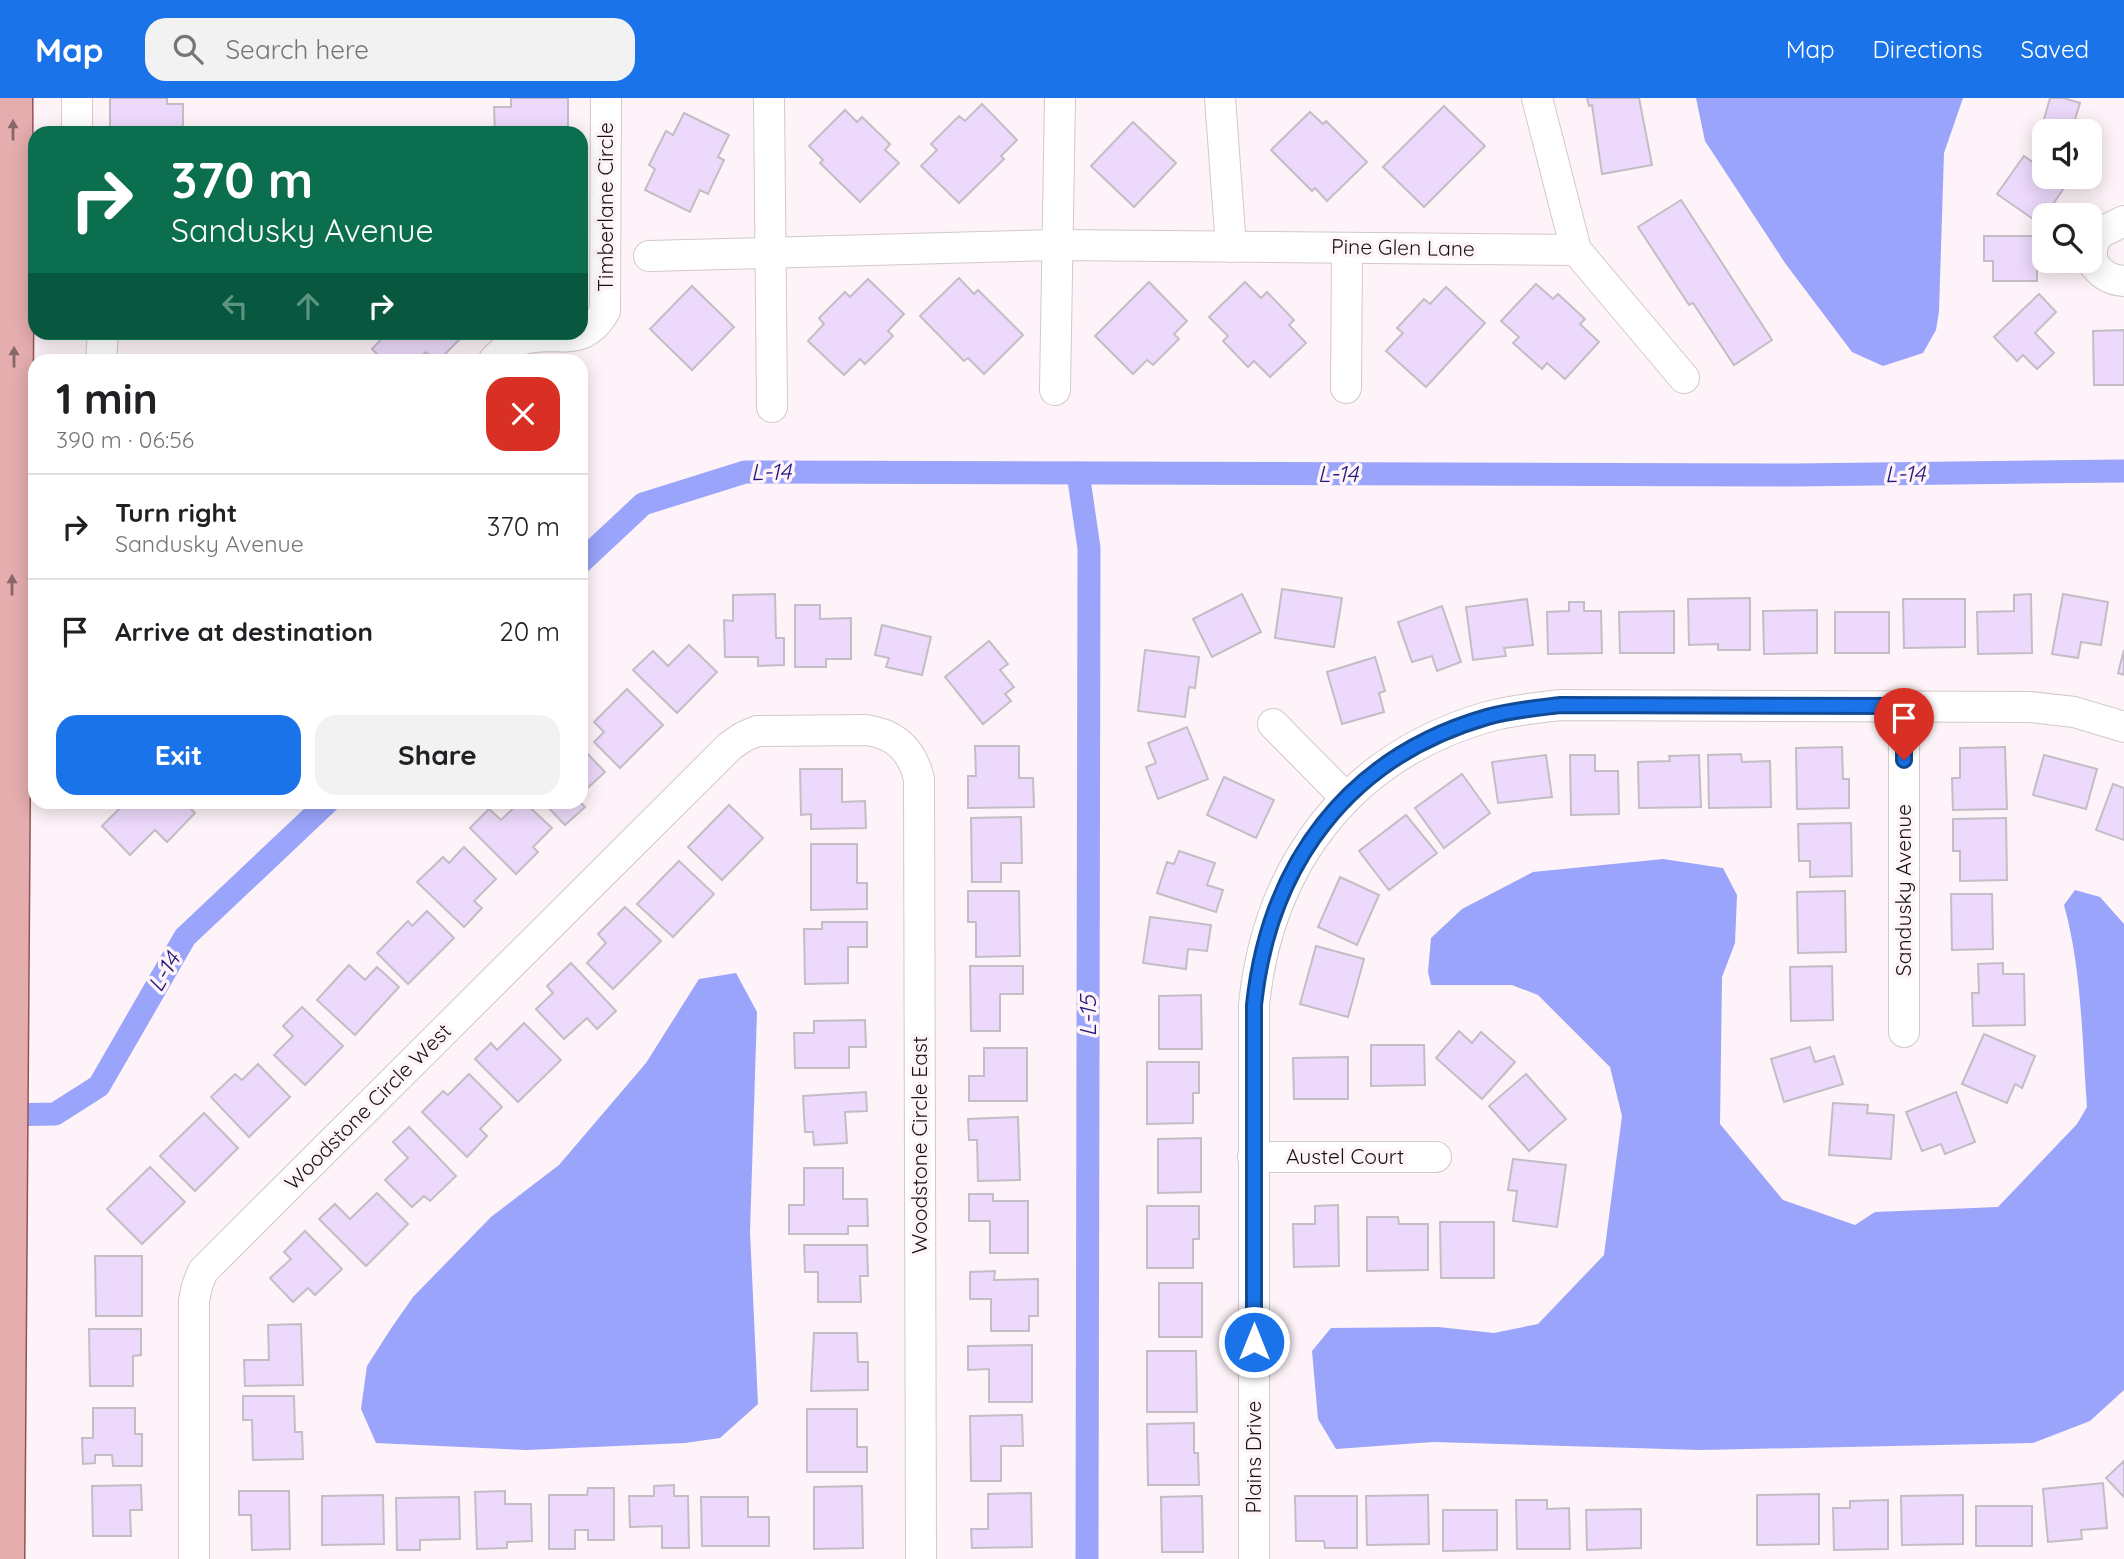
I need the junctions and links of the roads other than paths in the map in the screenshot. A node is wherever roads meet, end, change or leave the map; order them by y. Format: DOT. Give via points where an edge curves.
graph roads {
  1 [pos="13,98"];
  2 [pos="76,98"];
  3 [pos="606,98"];
  4 [pos="769,98"];
  5 [pos="1060,98"];
  6 [pos="1220,98"];
  7 [pos="1537,98"];
  8 [pos="77,126"];
  9 [pos="2124,221"];
  10 [pos="1057,245"];
  11 [pos="1231,247"];
  12 [pos="1347,248"];
  13 [pos="1576,250"];
  14 [pos="771,253"];
  15 [pos="649,256"];
  16 [pos="2124,281"];
  17 [pos="16,306"];
  18 [pos="588,331"];
  19 [pos="518,340"];
  20 [pos="501,354"];
  21 [pos="1684,378"];
  22 [pos="1346,388"];
  23 [pos="1055,390"];
  24 [pos="772,407"];
  25 [pos="1904,706"];
  26 [pos="1272,724"];
  27 [pos="2124,727"];
  28 [pos="895,738"];
  29 [pos="1346,798"];
  30 [pos="1903,1032"];
  31 [pos="1253,1157"];
  32 [pos="1436,1157"];
  33 [pos="5,1559"];
  34 [pos="194,1559"];
  35 [pos="921,1559"];
  36 [pos="1255,1559"];
  17 -- 1 [label="main road, one-way"];
  2 -- 8 [label="street"];
  3 -- 18 [label="street, Timberlane Circle" via="606,311"];
  4 -- 14 [label="street"];
  5 -- 10 [label="street"];
  6 -- 11 [label="street"];
  7 -- 13 [label="street"];
  9 -- 16 [label="street" via="2098,234 2092,262 2101,273"];
  10 -- 11 [label="street, Pine Glen Lane"];
  10 -- 14 [label="street, Pine Glen Lane"];
  10 -- 23 [label="street"];
  11 -- 12 [label="street, Pine Glen Lane"];
  12 -- 13 [label="street, Pine Glen Lane"];
  12 -- 22 [label="street"];
  13 -- 21 [label="street"];
  14 -- 15 [label="street, Pine Glen Lane"];
  14 -- 24 [label="street"];
  33 -- 17 [label="main road, one-way"];
  19 -- 20 [label="street, Timberlane Circle"];
  25 -- 27 [label="street, Plains Drive" via="2030,707 2074,712"];
  25 -- 29 [label="street, Plains Drive" via="1561,705 1517,710 1446,731 1406,751"];
  25 -- 30 [label="street, Sandusky Avenue"];
  26 -- 29 [label="street"];
  28 -- 34 [label="street, Woodstone Circle West" via="866,730 757,732 738,740 203,1271 194,1301"];
  28 -- 35 [label="street, Woodstone Circle East" via="916,763 919,779"];
  29 -- 31 [label="street, Plains Drive" via="1303,852 1266,932 1254,1005"];
  31 -- 32 [label="street, Austel Court"];
  31 -- 36 [label="street, Plains Drive"];
}
